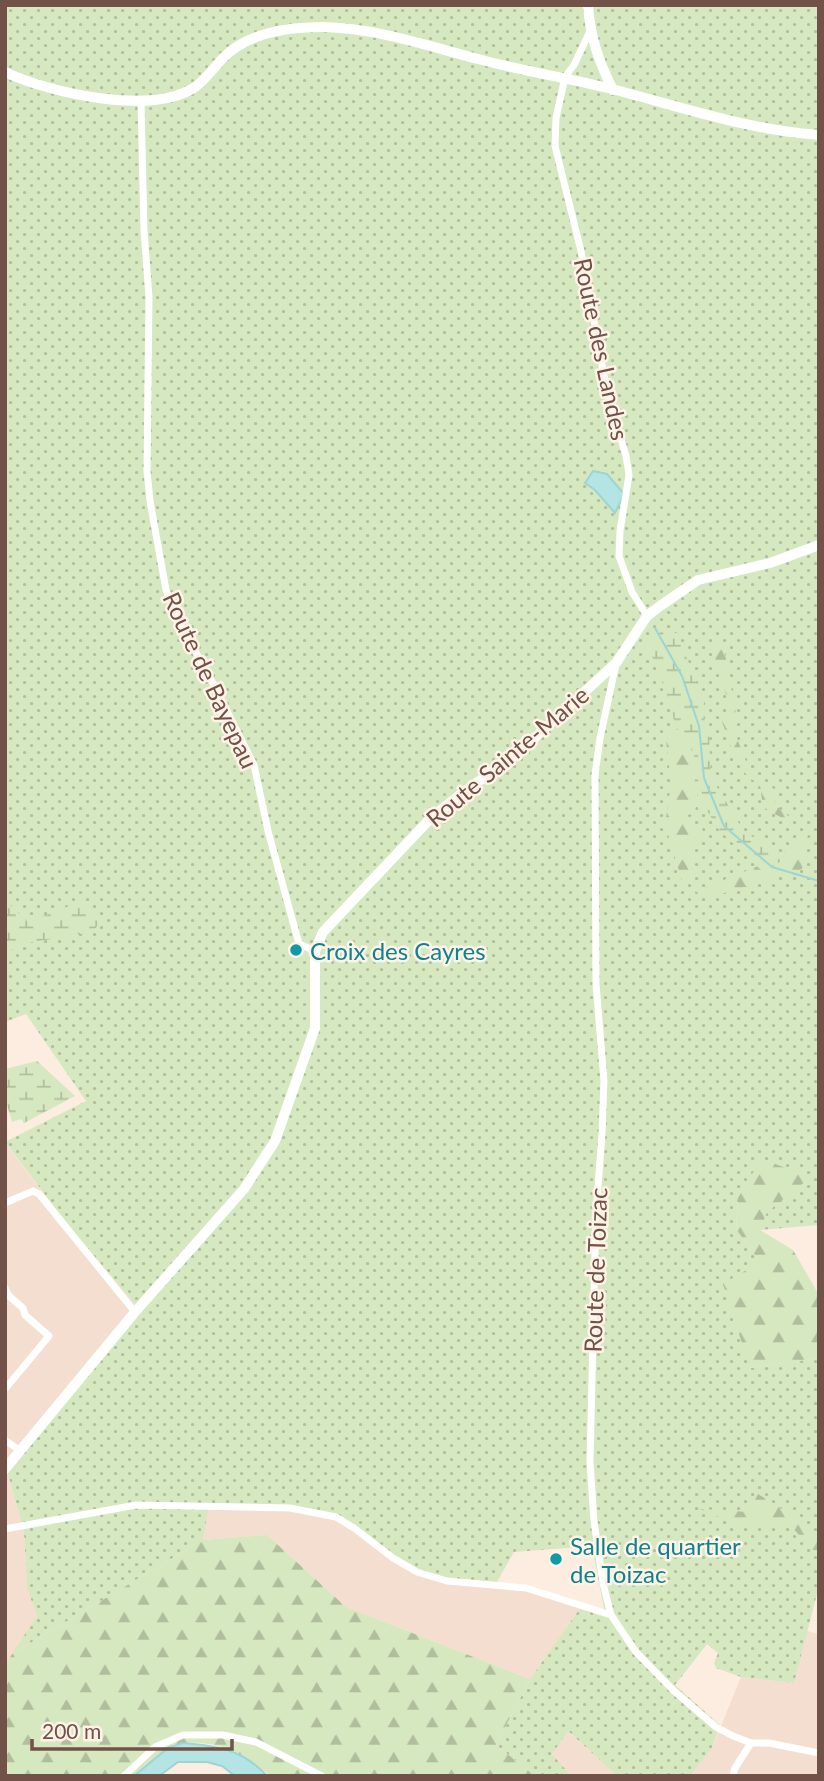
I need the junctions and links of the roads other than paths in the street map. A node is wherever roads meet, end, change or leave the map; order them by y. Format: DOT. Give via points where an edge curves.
graph roads {
  1 [pos="588,5"];
  2 [pos="590,32"];
  3 [pos="5,72"];
  4 [pos="565,77"];
  5 [pos="614,90"];
  6 [pos="141,101"];
  7 [pos="819,135"];
  8 [pos="819,545"];
  9 [pos="647,616"];
  10 [pos="616,663"];
  11 [pos="315,951"];
  12 [pos="5,1203"];
  13 [pos="5,1288"];
  14 [pos="135,1312"];
  15 [pos="5,1389"];
  16 [pos="5,1440"];
  17 [pos="19,1450"];
  18 [pos="5,1469"];
  19 [pos="5,1529"];
  20 [pos="611,1615"];
  21 [pos="751,1743"];
  22 [pos="819,1753"];
  23 [pos="124,1776"];
  24 [pos="322,1776"];
  25 [pos="733,1776"];
  1 -- 2 [label="street"];
  2 -- 4 [label="street, Route des Landes"];
  2 -- 5 [label="street"];
  3 -- 6 [label="street" via="66,92"];
  4 -- 5 [label="street"];
  4 -- 6 [label="street" via="523,71 380,34 322,27 253,37 226,55 193,89"];
  4 -- 9 [label="street, Route des Landes" via="555,146 581,251 607,392 628,466 619,556"];
  5 -- 7 [label="street" via="784,133"];
  6 -- 11 [label="street, Route de Bayepau" via="149,297 147,471 166,590 254,765 299,944"];
  8 -- 9 [label="street, Route Sainte-Marie" via="770,563 698,580"];
  9 -- 10 [label="street, Route Sainte-Marie"];
  10 -- 11 [label="street, Route Sainte-Marie" via="517,754 430,819 323,932"];
  10 -- 20 [label="street, Route de Toizac" via="595,775 596,984 604,1081 590,1462 594,1521"];
  11 -- 14 [label="street" via="315,1028 275,1141 244,1189"];
  12 -- 14 [label="street" via="33,1191 38,1194"];
  13 -- 15 [label="street" via="25,1315 49,1336"];
  14 -- 17 [label="street"];
  16 -- 17 [label="street"];
  17 -- 18 [label="street"];
  19 -- 20 [label="street" via="117,1507 290,1508 336,1517 417,1572 447,1581 526,1588"];
  20 -- 21 [label="street, Route de Toizac" via="636,1652 674,1691 716,1727"];
  21 -- 22 [label="street, Route de Toizac"];
  21 -- 25 [label="street"];
  23 -- 24 [label="street" via="155,1746 183,1735 223,1735 256,1742"];
}
